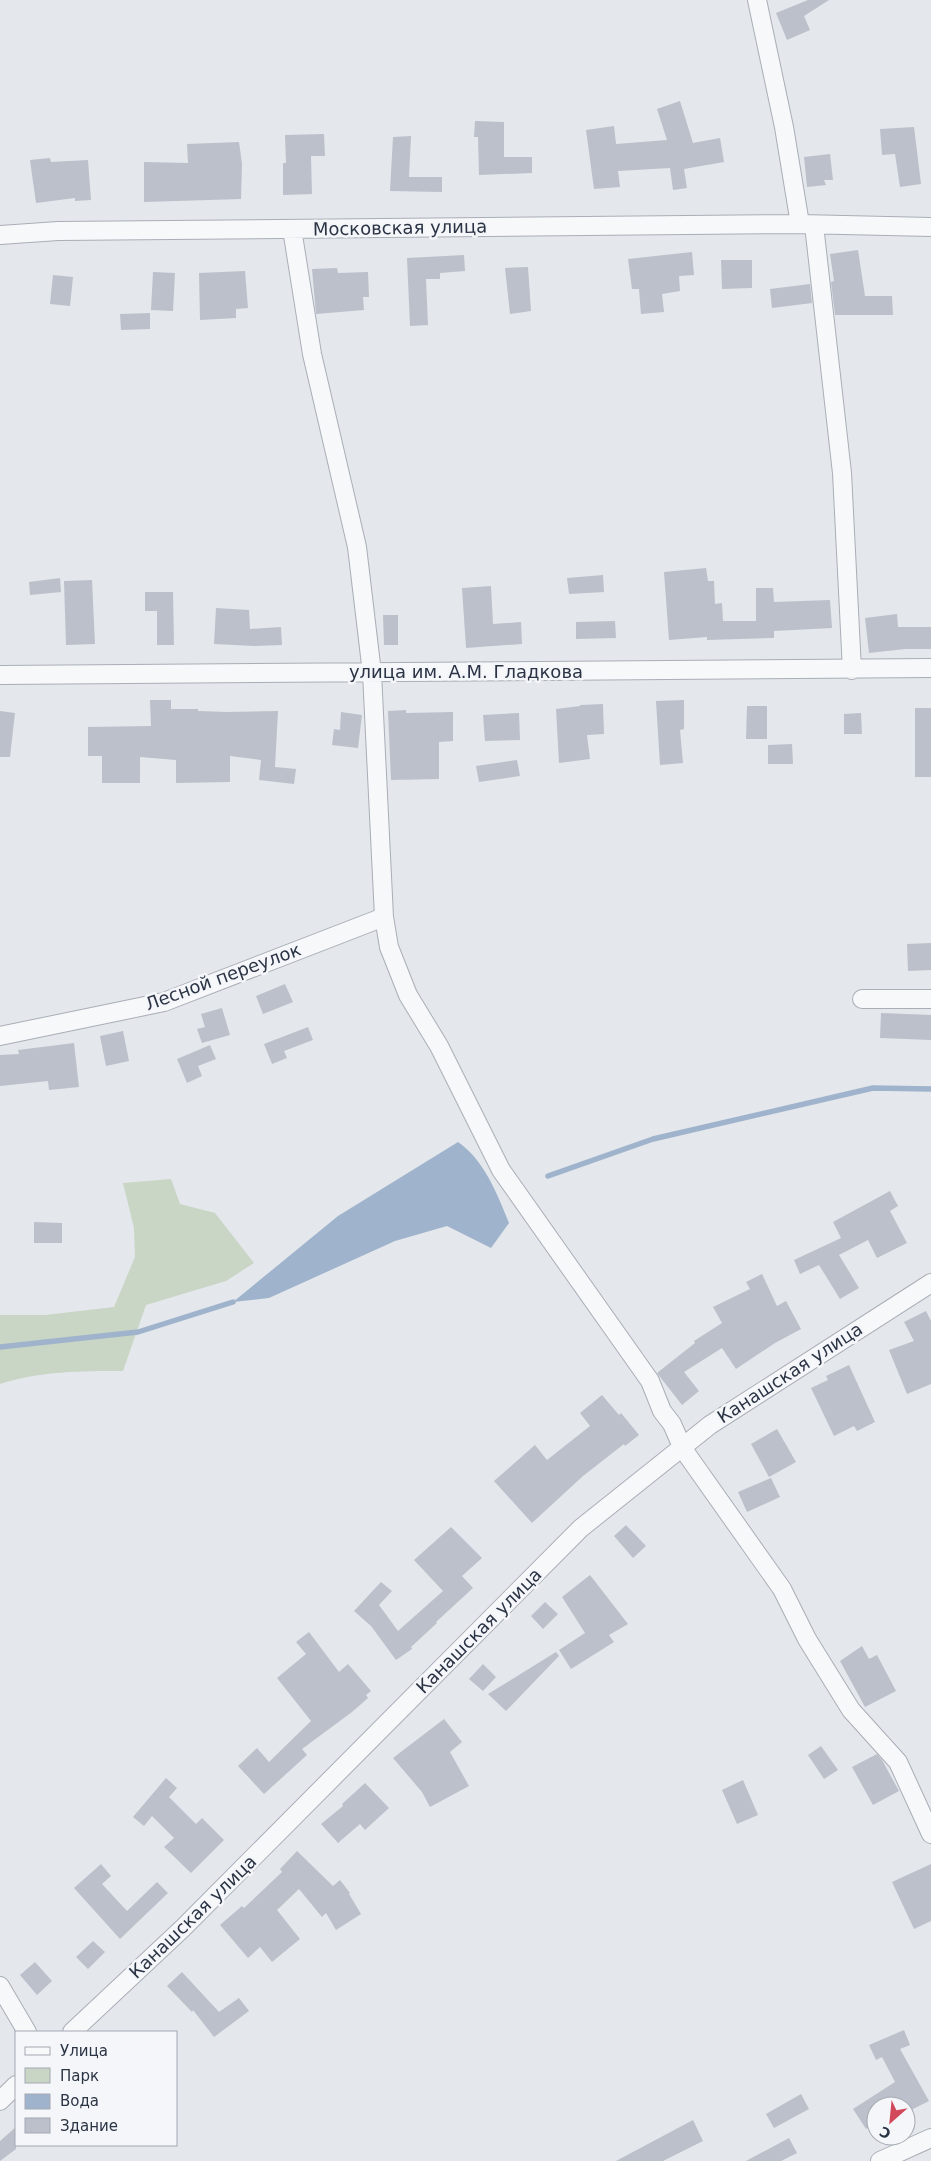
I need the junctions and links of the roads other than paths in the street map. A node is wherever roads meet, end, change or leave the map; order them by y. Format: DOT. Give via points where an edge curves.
graph roads {
  1 [pos="757,0"];
  2 [pos="807,224"];
  3 [pos="931,227"];
  4 [pos="292,229"];
  5 [pos="0,235"];
  6 [pos="931,668"];
  7 [pos="852,670"];
  8 [pos="372,673"];
  9 [pos="0,675"];
  10 [pos="384,917"];
  11 [pos="862,999"];
  12 [pos="931,999"];
  13 [pos="0,1036"];
  14 [pos="931,1283"];
  15 [pos="683,1448"];
  16 [pos="931,1834"];
  17 [pos="0,1986"];
  18 [pos="26,2031"];
  19 [pos="73,2031"];
  20 [pos="15,2086"];
  21 [pos="0,2100"];
  22 [pos="931,2138"];
  23 [pos="880,2161"];
  1 -- 2 [label="street"];
  2 -- 3 [label="street, Московская улица"];
  2 -- 4 [label="street, Московская улица"];
  2 -- 7 [label="street" via="842,473"];
  4 -- 5 [label="street, Московская улица" via="58,231"];
  4 -- 8 [label="street" via="312,354 357,547"];
  6 -- 7 [label="street, улица им. А.М. Гладкова"];
  7 -- 8 [label="street, улица им. А.М. Гладкова"];
  8 -- 9 [label="street, улица им. А.М. Гладкова"];
  8 -- 10 [label="street"];
  10 -- 13 [label="street, Лесной переулок" via="164,1002"];
  10 -- 15 [label="street" via="389,947 408,995 439,1046 501,1170 650,1381"];
  11 -- 12 [label="street"];
  14 -- 15 [label="street, Канашская улица" via="710,1425"];
  15 -- 16 [label="street" via="782,1589 807,1639 851,1710 898,1762"];
  15 -- 19 [label="street, Канашская улица" via="581,1528 183,1928"];
  17 -- 18 [label="street"];
  20 -- 21 [label="street"];
  22 -- 23 [label="street"];
}
